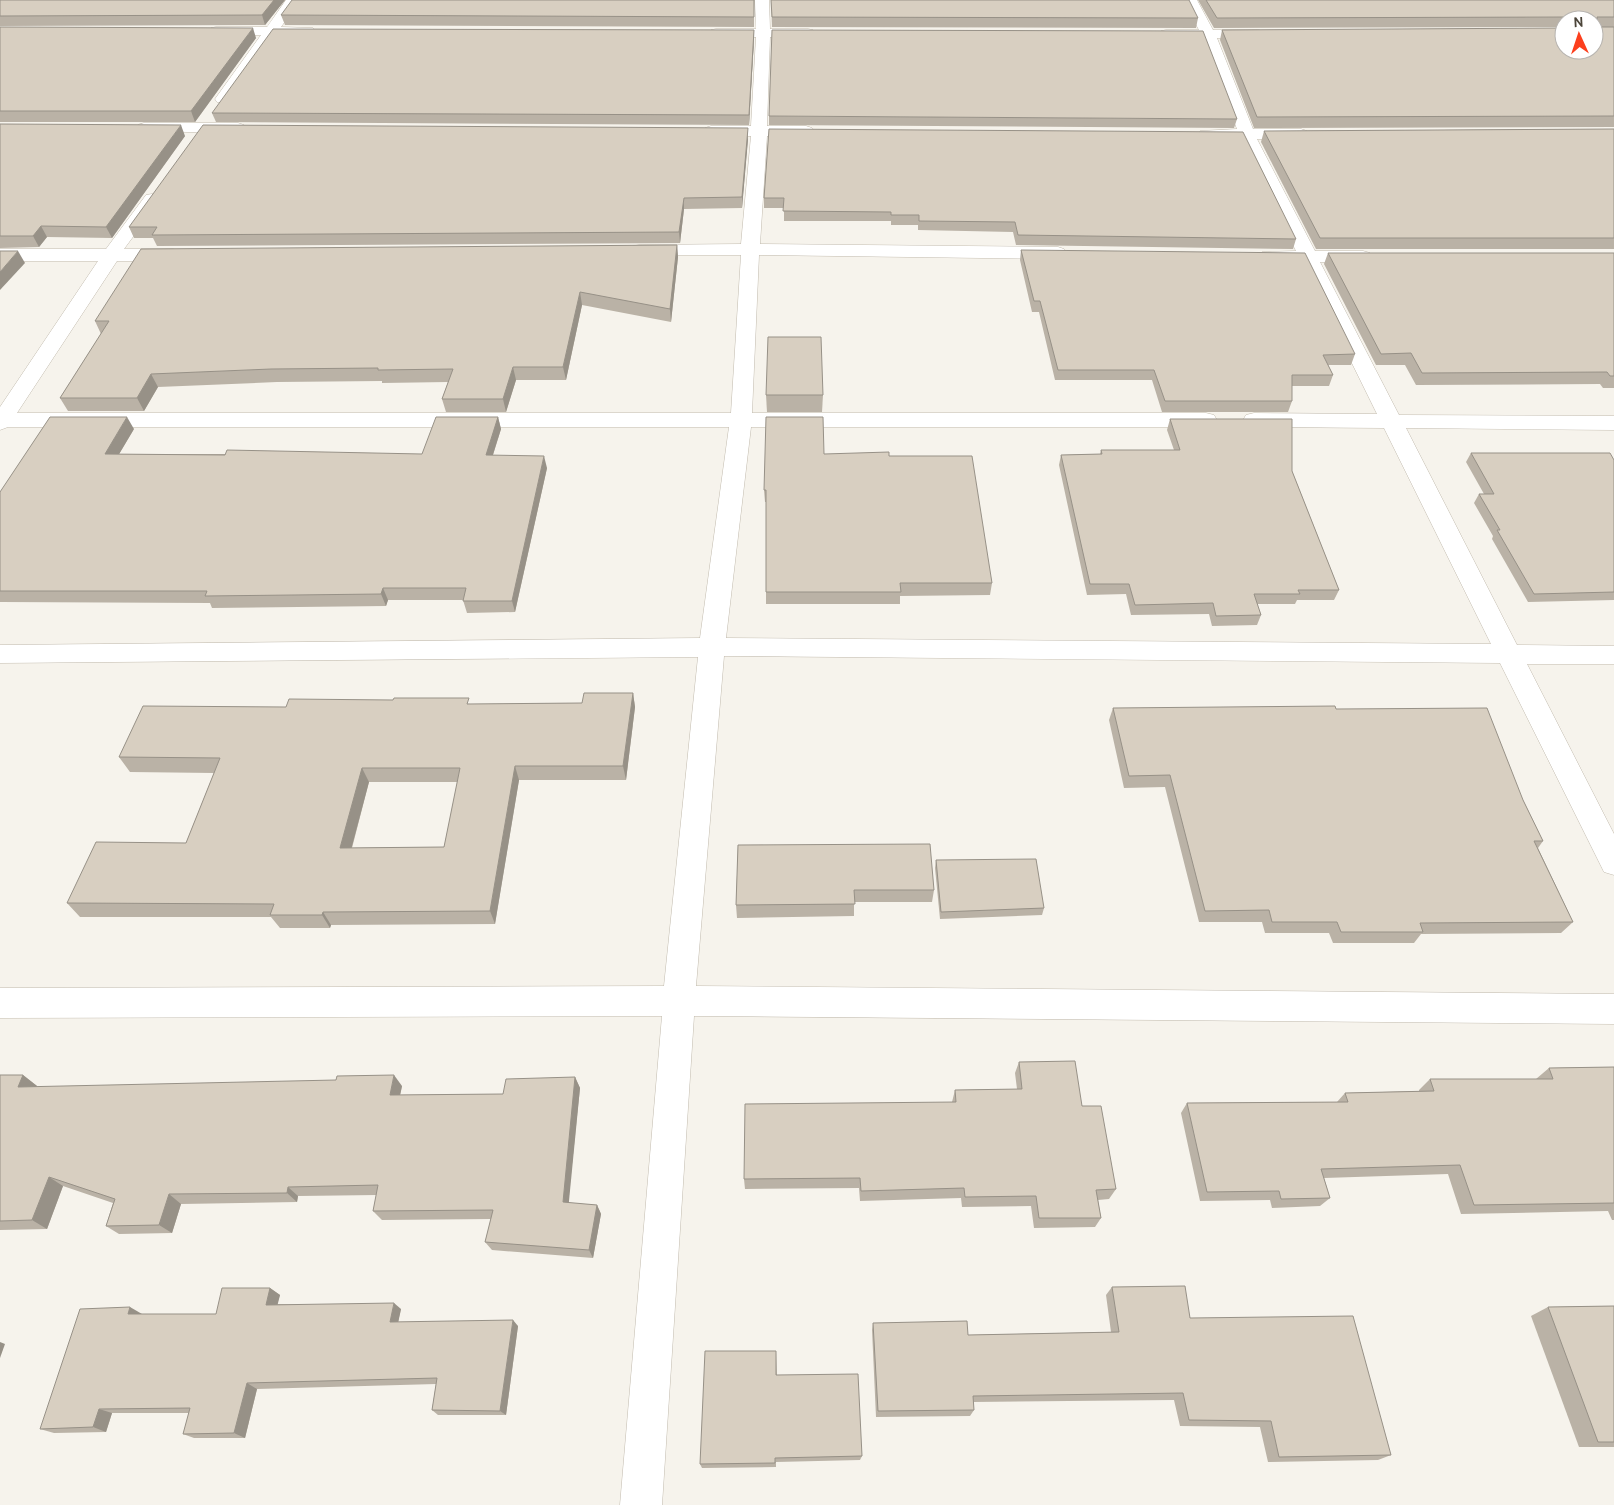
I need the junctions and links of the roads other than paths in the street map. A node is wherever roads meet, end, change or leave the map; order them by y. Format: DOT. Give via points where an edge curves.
graph roads {
  1 [pos="292,0"];
  2 [pos="762,0"];
  3 [pos="1190,0"];
  4 [pos="200,31"];
  5 [pos="270,31"];
  6 [pos="319,32"];
  7 [pos="704,33"];
  8 [pos="763,33"];
  9 [pos="822,33"];
  10 [pos="1277,33"];
  11 [pos="1148,34"];
  12 [pos="1208,34"];
  13 [pos="126,128"];
  14 [pos="203,128"];
  15 [pos="253,128"];
  16 [pos="699,131"];
  17 [pos="759,131"];
  18 [pos="819,132"];
  19 [pos="1187,134"];
  20 [pos="1316,134"];
  21 [pos="1247,135"];
  22 [pos="192,144"];
  23 [pos="163,184"];
  24 [pos="750,249"];
  25 [pos="620,250"];
  26 [pos="1078,254"];
  27 [pos="0,255"];
  28 [pos="111,255"];
  29 [pos="191,255"];
  30 [pos="1248,256"];
  31 [pos="1308,257"];
  32 [pos="1377,257"];
  33 [pos="741,420"];
  34 [pos="1,421"];
  35 [pos="1390,421"];
  36 [pos="1614,423"];
  37 [pos="712,647"];
  38 [pos="0,654"];
  39 [pos="1508,654"];
  40 [pos="1614,655"];
  41 [pos="1614,862"];
  42 [pos="679,1001"];
  43 [pos="0,1004"];
  44 [pos="1614,1010"];
  45 [pos="641,1505"];
  1 -- 5 [label="street"];
  2 -- 8 [label="street"];
  3 -- 12 [label="street"];
  4 -- 5 [label="street"];
  5 -- 6 [label="street"];
  5 -- 14 [label="street"];
  7 -- 8 [label="street"];
  8 -- 9 [label="street"];
  8 -- 17 [label="street"];
  10 -- 12 [label="street"];
  11 -- 12 [label="street"];
  12 -- 21 [label="street"];
  13 -- 14 [label="street"];
  14 -- 15 [label="street"];
  14 -- 22 [label="street"];
  16 -- 17 [label="street"];
  17 -- 18 [label="street"];
  17 -- 24 [label="street"];
  19 -- 21 [label="street"];
  20 -- 21 [label="street"];
  21 -- 31 [label="street"];
  23 -- 28 [label="street"];
  24 -- 25 [label="street"];
  24 -- 26 [label="street"];
  24 -- 33 [label="street"];
  27 -- 28 [label="street"];
  28 -- 29 [label="street"];
  28 -- 34 [label="street"];
  30 -- 31 [label="street"];
  31 -- 32 [label="street"];
  31 -- 35 [label="street"];
  33 -- 34 [label="street"];
  33 -- 35 [label="street"];
  33 -- 37 [label="street"];
  35 -- 36 [label="street"];
  35 -- 39 [label="street"];
  37 -- 38 [label="street"];
  37 -- 39 [label="street"];
  37 -- 42 [label="street"];
  39 -- 40 [label="street"];
  39 -- 41 [label="street"];
  42 -- 43 [label="street"];
  42 -- 44 [label="street"];
  42 -- 45 [label="street"];
}
